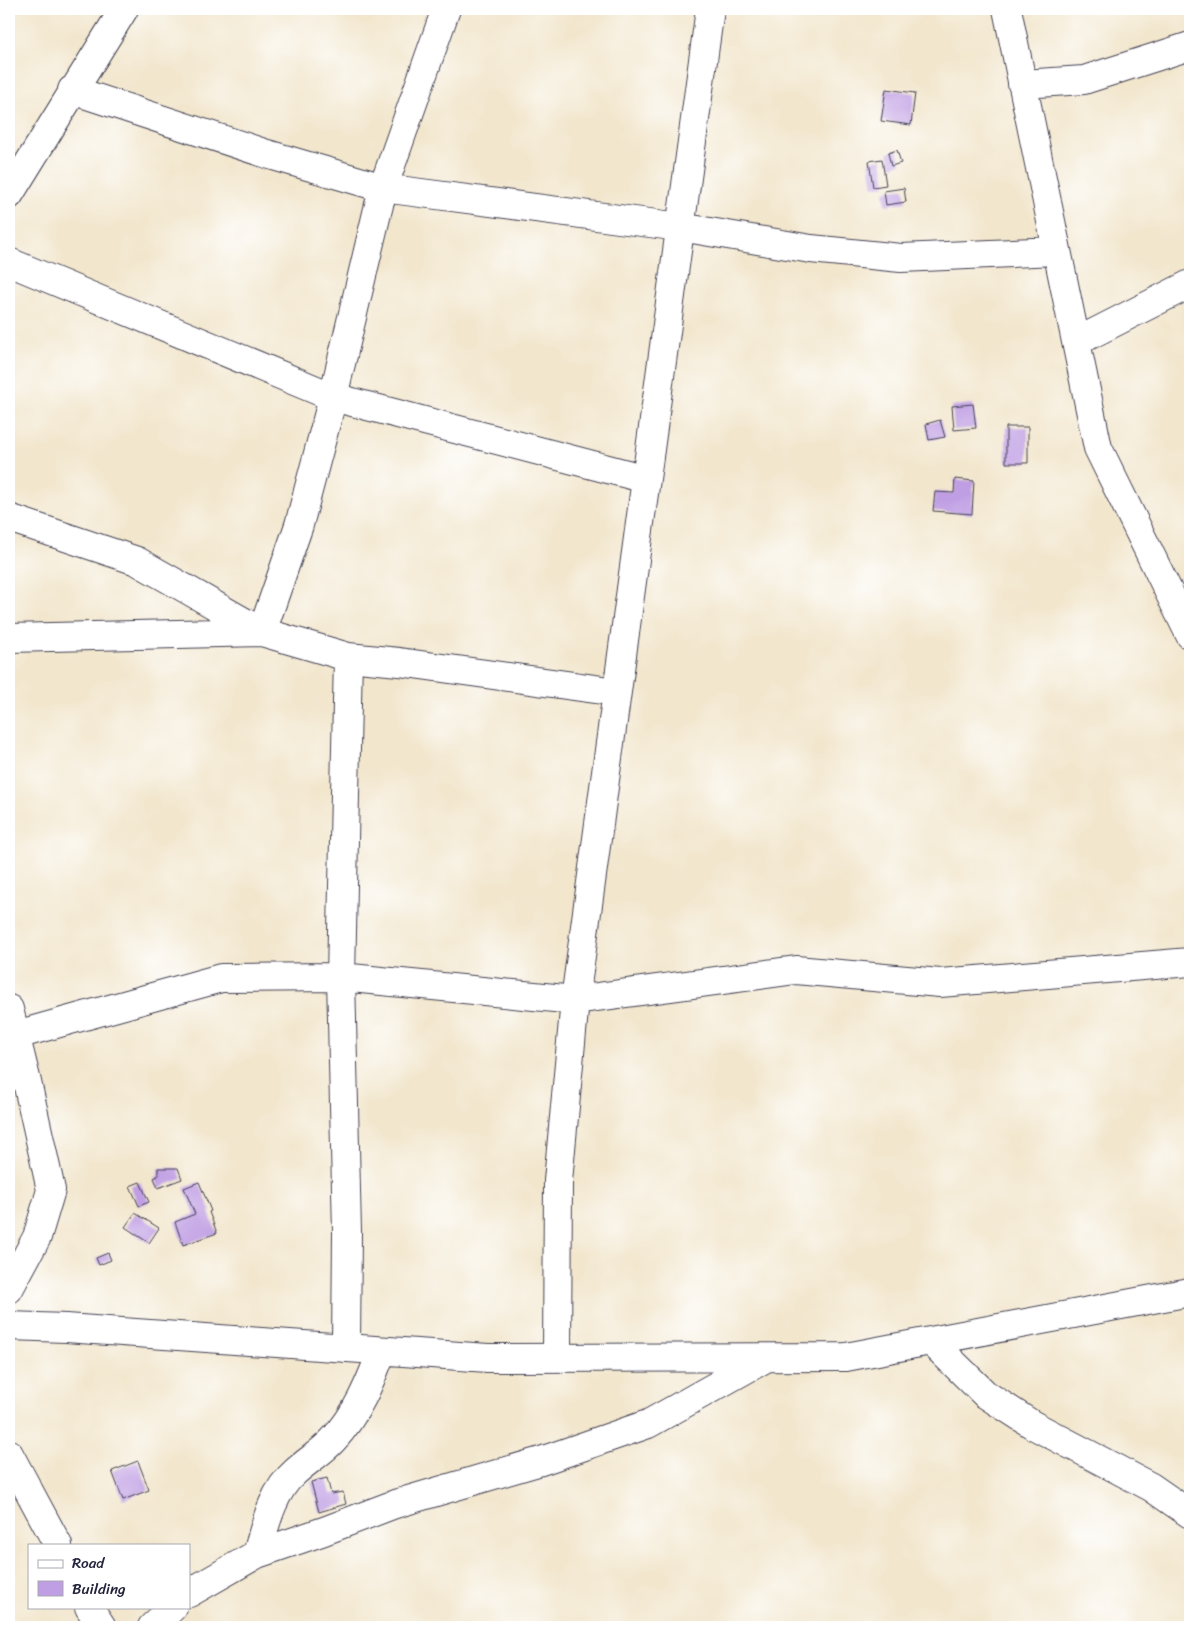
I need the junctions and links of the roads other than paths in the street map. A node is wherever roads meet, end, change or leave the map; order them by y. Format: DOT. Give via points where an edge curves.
graph roads {
  1 [pos="124,9"];
  2 [pos="446,9"];
  3 [pos="710,9"];
  4 [pos="1007,9"];
  5 [pos="1190,46"];
  6 [pos="1022,84"];
  7 [pos="72,90"];
  8 [pos="383,188"];
  9 [pos="9,195"];
  10 [pos="680,227"];
  11 [pos="1057,251"];
  12 [pos="9,262"];
  13 [pos="1190,284"];
  14 [pos="1076,342"];
  15 [pos="333,397"];
  16 [pos="646,479"];
  17 [pos="9,518"];
  18 [pos="262,632"];
  19 [pos="1190,635"];
  20 [pos="9,638"];
  21 [pos="348,658"];
  22 [pos="617,692"];
  23 [pos="1190,962"];
  24 [pos="341,977"];
  25 [pos="575,1000"];
  26 [pos="9,1009"];
  27 [pos="12,1036"];
  28 [pos="9,1289"];
  29 [pos="1190,1292"];
  30 [pos="9,1326"];
  31 [pos="931,1341"];
  32 [pos="346,1348"];
  33 [pos="382,1350"];
  34 [pos="766,1357"];
  35 [pos="557,1358"];
  36 [pos="9,1454"];
  37 [pos="1190,1514"];
  38 [pos="57,1544"];
  39 [pos="258,1554"];
  40 [pos="190,1592"];
  41 [pos="91,1608"];
  42 [pos="172,1608"];
  43 [pos="102,1627"];
  44 [pos="152,1627"];
  1 -- 7 [label="street"];
  2 -- 8 [label="street"];
  3 -- 10 [label="street"];
  4 -- 6 [label="street"];
  5 -- 6 [label="street" via="1084,80"];
  6 -- 11 [label="street"];
  7 -- 8 [label="street"];
  7 -- 9 [label="street"];
  8 -- 10 [label="street"];
  8 -- 15 [label="street"];
  10 -- 11 [label="street" via="811,249 901,258"];
  10 -- 16 [label="street"];
  11 -- 14 [label="street"];
  12 -- 15 [label="street"];
  13 -- 14 [label="street"];
  14 -- 19 [label="street" via="1098,448"];
  15 -- 16 [label="street"];
  15 -- 18 [label="street" via="299,525"];
  16 -- 22 [label="street"];
  17 -- 18 [label="street" via="137,562"];
  18 -- 20 [label="street"];
  18 -- 21 [label="street"];
  21 -- 22 [label="street"];
  21 -- 24 [label="street"];
  22 -- 25 [label="street"];
  23 -- 25 [label="street" via="940,983 796,970"];
  24 -- 25 [label="street"];
  24 -- 27 [label="street" via="221,978"];
  24 -- 32 [label="street" via="347,1232"];
  25 -- 35 [label="street" via="558,1181"];
  26 -- 27 [label="street"];
  27 -- 28 [label="street" via="51,1190 37,1237"];
  29 -- 31 [label="street"];
  30 -- 32 [label="street"];
  31 -- 34 [label="street" via="846,1357"];
  31 -- 37 [label="street" via="985,1394 1033,1425 1151,1487"];
  32 -- 33 [label="street"];
  33 -- 35 [label="street" via="488,1358"];
  33 -- 39 [label="street" via="366,1391 350,1418 333,1441 293,1473 279,1491 266,1522"];
  34 -- 35 [label="street"];
  34 -- 39 [label="street" via="648,1424 541,1461 395,1504"];
  36 -- 38 [label="street"];
  39 -- 40 [label="street"];
  41 -- 43 [label="street"];
  42 -- 44 [label="street"];
}
